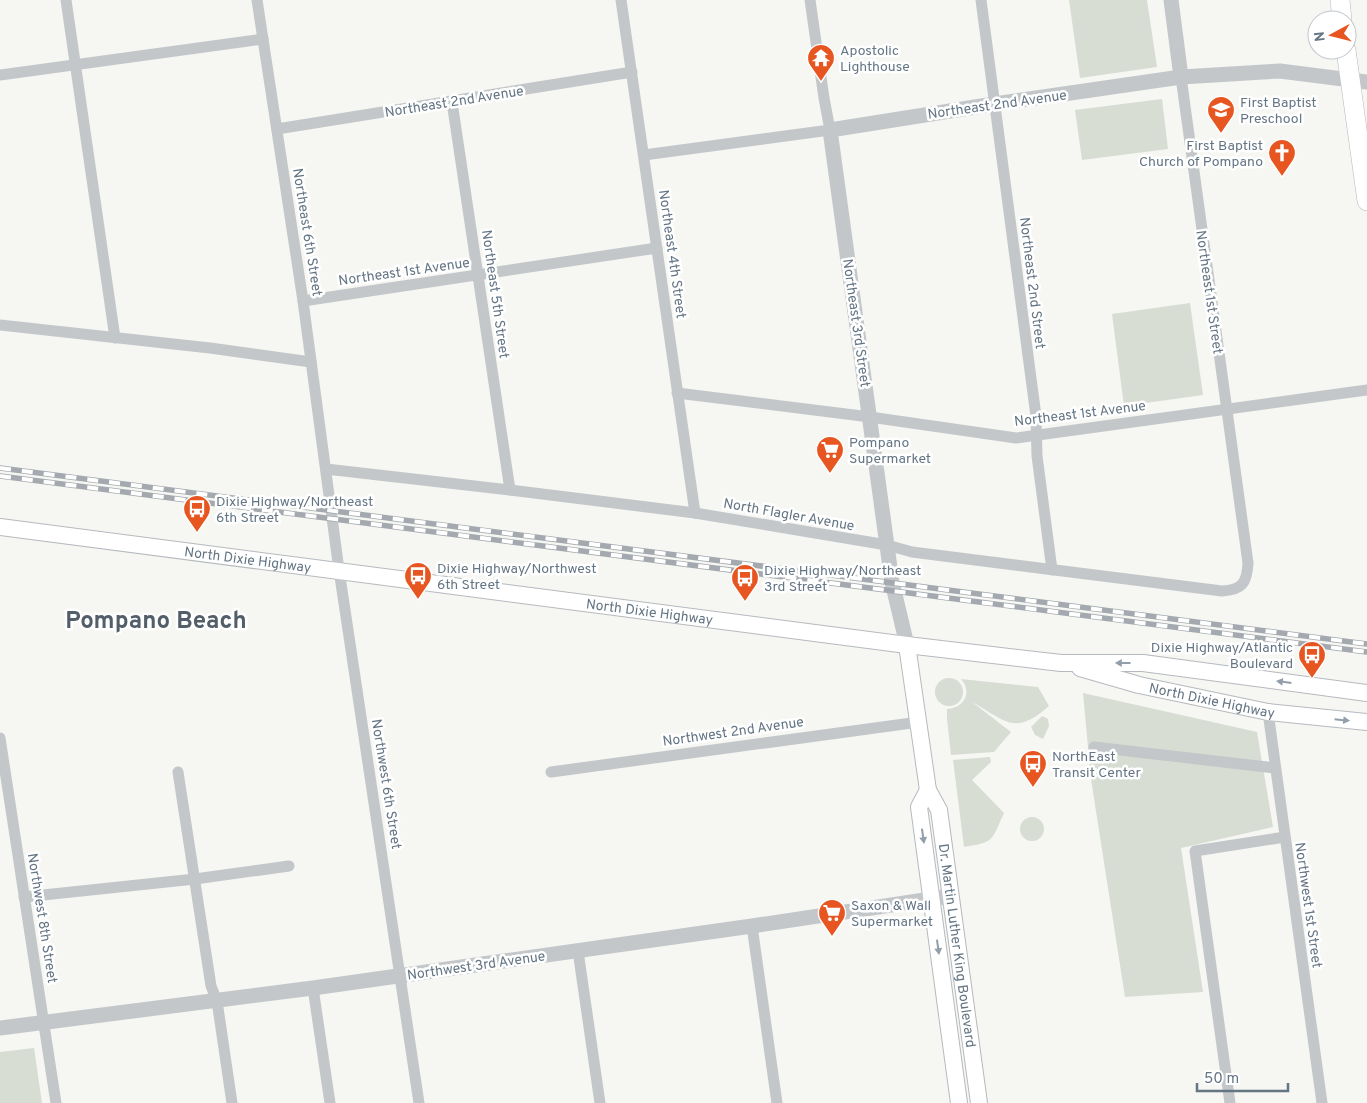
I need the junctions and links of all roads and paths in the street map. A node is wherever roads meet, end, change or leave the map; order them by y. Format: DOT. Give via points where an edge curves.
graph roads {
  1 [pos="66,0"];
  2 [pos="257,0"];
  3 [pos="622,0"];
  4 [pos="810,0"];
  5 [pos="981,0"];
  6 [pos="1171,0"];
  7 [pos="263,39"];
  8 [pos="1350,60"];
  9 [pos="75,64"];
  10 [pos="632,72"];
  11 [pos="0,74"];
  12 [pos="1181,78"];
  13 [pos="1359,81"];
  14 [pos="1367,91"];
  15 [pos="452,102"];
  16 [pos="994,104"];
  17 [pos="277,129"];
  18 [pos="830,130"];
  19 [pos="644,156"];
  20 [pos="1367,201"];
  21 [pos="657,248"];
  22 [pos="479,275"];
  23 [pos="303,301"];
  24 [pos="0,325"];
  25 [pos="115,338"];
  26 [pos="311,362"];
  27 [pos="1367,390"];
  28 [pos="677,393"];
  29 [pos="1226,409"];
  30 [pos="870,417"];
  31 [pos="1037,436"];
  32 [pos="326,469"];
  33 [pos="510,490"];
  34 [pos="695,513"];
  35 [pos="0,526"];
  36 [pos="887,546"];
  37 [pos="339,570"];
  38 [pos="1052,570"];
  39 [pos="1244,584"];
  40 [pos="907,645"];
  41 [pos="1061,662"];
  42 [pos="1367,692"];
  43 [pos="1268,712"];
  44 [pos="919,722"];
  45 [pos="1367,722"];
  46 [pos="0,738"];
  47 [pos="1094,747"];
  48 [pos="1274,768"];
  49 [pos="178,772"];
  50 [pos="551,772"];
  51 [pos="928,790"];
  52 [pos="1285,837"];
  53 [pos="289,866"];
  54 [pos="195,879"];
  55 [pos="951,896"];
  56 [pos="24,897"];
  57 [pos="932,899"];
  58 [pos="752,926"];
  59 [pos="578,951"];
  60 [pos="401,976"];
  61 [pos="313,988"];
  62 [pos="217,1001"];
  63 [pos="967,1008"];
  64 [pos="948,1011"];
  65 [pos="43,1022"];
  66 [pos="0,1028"];
  67 [pos="56,1103"];
  68 [pos="232,1103"];
  69 [pos="330,1103"];
  70 [pos="419,1103"];
  71 [pos="600,1103"];
  72 [pos="777,1103"];
  73 [pos="959,1103"];
  74 [pos="979,1103"];
  75 [pos="1230,1103"];
  76 [pos="1322,1103"];
  1 -- 9 [label="street"];
  2 -- 7 [label="street, Northeast 6th Street"];
  3 -- 10 [label="street, Northeast 4th Street"];
  4 -- 18 [label="street, Northeast 3rd Street"];
  5 -- 16 [label="street, Northeast 2nd Street"];
  6 -- 12 [label="street, Northeast 1st Street"];
  7 -- 9 [label="street"];
  7 -- 17 [label="street, Northeast 6th Street"];
  8 -- 13 [label="main road"];
  9 -- 11 [label="street"];
  9 -- 25 [label="street"];
  10 -- 15 [label="street, Northeast 2nd Avenue"];
  10 -- 19 [label="street, Northeast 4th Street"];
  12 -- 13 [label="street, Northeast 2nd Avenue" via="1280,71"];
  12 -- 16 [label="street, Northeast 2nd Avenue"];
  12 -- 29 [label="street, Northeast 1st Street"];
  13 -- 14 [label="street"];
  13 -- 20 [label="main road"];
  15 -- 17 [label="street, Northeast 2nd Avenue"];
  15 -- 22 [label="street, Northeast 5th Street"];
  16 -- 18 [label="street, Northeast 2nd Avenue"];
  16 -- 31 [label="street, Northeast 2nd Street"];
  17 -- 23 [label="street, Northeast 6th Street"];
  18 -- 19 [label="street, Northeast 2nd Avenue"];
  18 -- 30 [label="street, Northeast 3rd Street"];
  19 -- 21 [label="street, Northeast 4th Street"];
  21 -- 22 [label="street, Northeast 1st Avenue"];
  21 -- 28 [label="street, Northeast 4th Street"];
  22 -- 23 [label="street, Northeast 1st Avenue"];
  22 -- 33 [label="street, Northeast 5th Street"];
  23 -- 26 [label="street, Northeast 6th Street"];
  24 -- 25 [label="street"];
  25 -- 26 [label="street"];
  26 -- 32 [label="street, Northeast 6th Street"];
  27 -- 29 [label="street, Northeast 1st Avenue"];
  28 -- 30 [label="street, Northeast 1st Avenue"];
  28 -- 34 [label="street, Northeast 4th Street"];
  29 -- 31 [label="street, Northeast 1st Avenue"];
  29 -- 39 [label="street, Northeast 1st Street" via="1248,563"];
  30 -- 31 [label="street, Northeast 1st Avenue" via="1016,438"];
  30 -- 36 [label="street, Northeast 3rd Street"];
  31 -- 38 [label="street, Northeast 2nd Street"];
  32 -- 33 [label="street, North Flagler Avenue"];
  32 -- 37 [label="street, Northwest 6th Street"];
  33 -- 34 [label="street, North Flagler Avenue"];
  34 -- 36 [label="street, North Flagler Avenue"];
  35 -- 37 [label="main road, North Dixie Highway"];
  36 -- 38 [label="street, North Flagler Avenue"];
  36 -- 40 [label="street, Northeast 3rd Street"];
  37 -- 40 [label="main road, North Dixie Highway"];
  37 -- 60 [label="street, Northwest 6th Street"];
  38 -- 39 [label="street, North Flagler Avenue" via="1222,592"];
  40 -- 41 [label="main road, North Dixie Highway"];
  40 -- 44 [label="main road, Dr. Martin Luther King Boulevard"];
  42 -- 41 [label="main road, North Dixie Highway, one-way" via="1143,663"];
  41 -- 43 [label="main road, North Dixie Highway" via="1138,685"];
  43 -- 45 [label="main road, North Dixie Highway, one-way"];
  43 -- 48 [label="street, Northwest 1st Street"];
  44 -- 50 [label="street, Northwest 2nd Avenue"];
  44 -- 51 [label="main road, Dr. Martin Luther King Boulevard"];
  46 -- 56 [label="street, Northwest 8th Street"];
  47 -- 48 [label="street"];
  48 -- 52 [label="street, Northwest 1st Street"];
  49 -- 54 [label="street"];
  51 -- 55 [label="main road, Dr. Martin Luther King Boulevard" via="939,810"];
  51 -- 57 [label="main road, Dr. Martin Luther King Boulevard, one-way" via="919,807"];
  52 -- 75 [label="street" via="1195,851"];
  52 -- 76 [label="street, Northwest 1st Street"];
  53 -- 54 [label="street"];
  54 -- 56 [label="street"];
  54 -- 62 [label="street" via="211,986"];
  55 -- 57 [label="street, Northwest 3rd Avenue"];
  55 -- 63 [label="main road, Dr. Martin Luther King Boulevard"];
  56 -- 65 [label="street, Northwest 8th Street"];
  57 -- 58 [label="street, Northwest 3rd Avenue"];
  57 -- 64 [label="main road, Dr. Martin Luther King Boulevard, one-way"];
  58 -- 59 [label="street, Northwest 3rd Avenue"];
  58 -- 72 [label="street"];
  59 -- 60 [label="street, Northwest 3rd Avenue"];
  59 -- 71 [label="street"];
  60 -- 61 [label="street, Northwest 3rd Avenue"];
  60 -- 70 [label="street, Northwest 6th Street"];
  61 -- 62 [label="street, Northwest 3rd Avenue"];
  61 -- 69 [label="street"];
  62 -- 65 [label="street, Northwest 3rd Avenue"];
  62 -- 68 [label="street"];
  63 -- 64 [label="main road"];
  63 -- 74 [label="main road, Dr. Martin Luther King Boulevard"];
  64 -- 73 [label="main road, Dr. Martin Luther King Boulevard"];
  65 -- 66 [label="street, Northwest 3rd Avenue"];
  65 -- 67 [label="street, Northwest 8th Street"];
}
